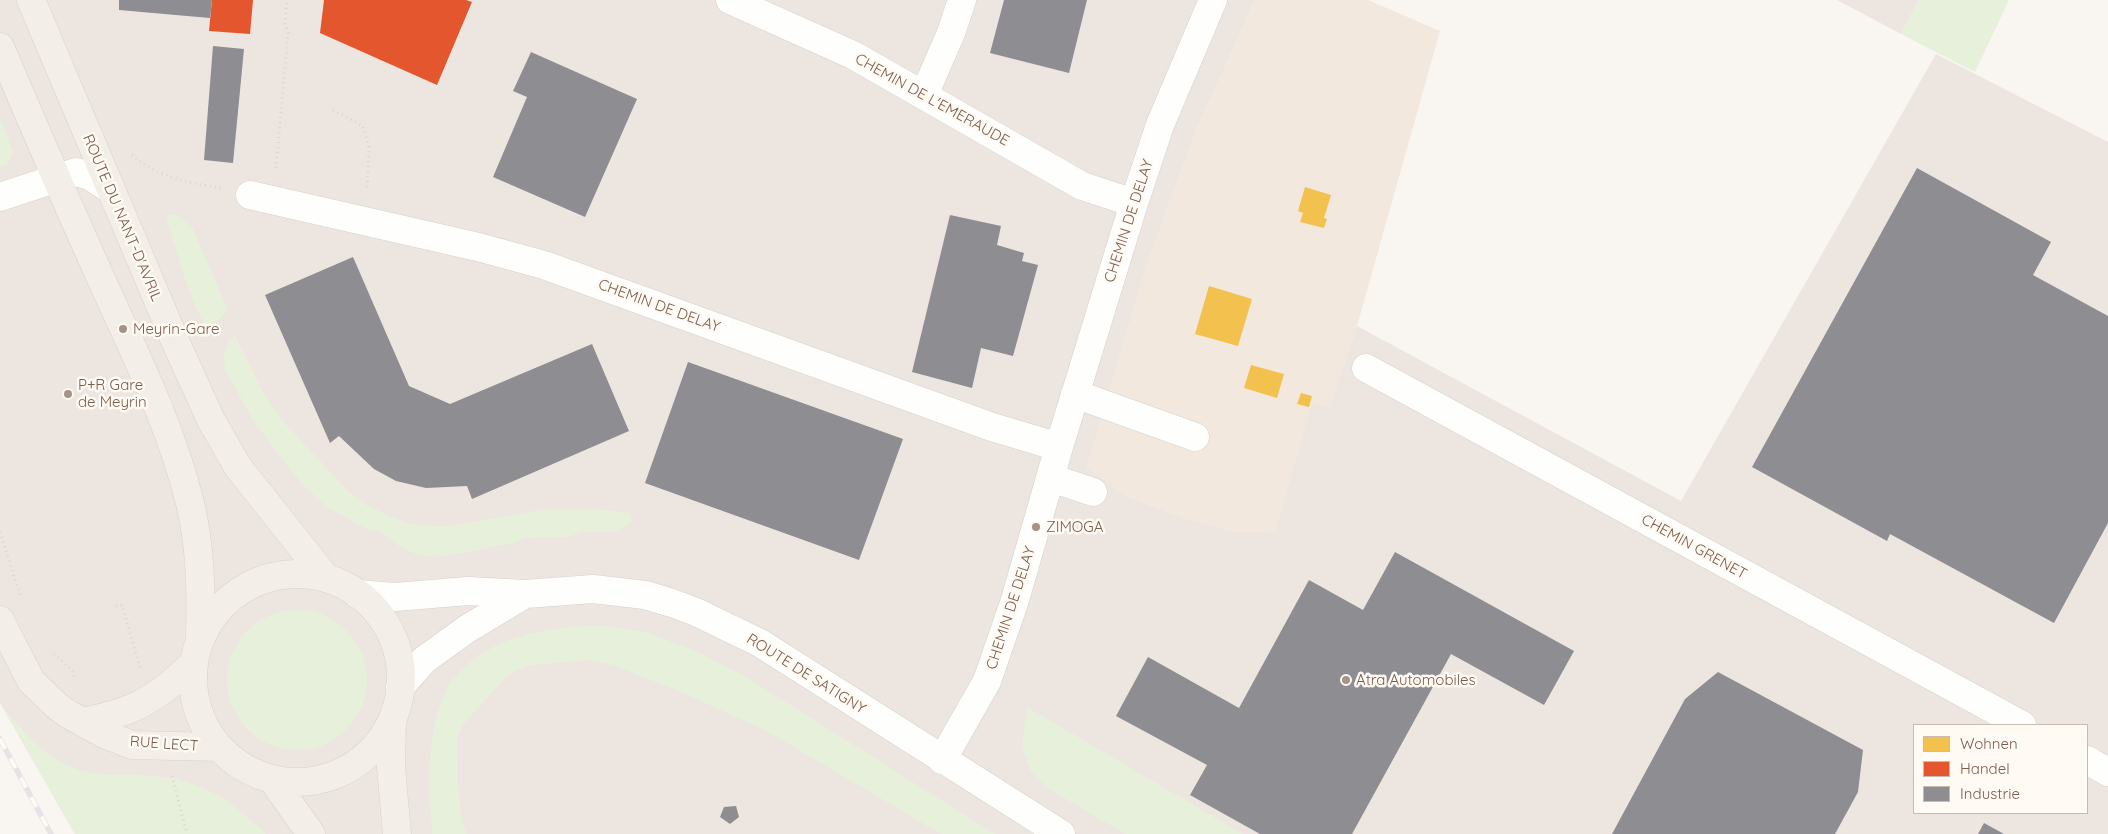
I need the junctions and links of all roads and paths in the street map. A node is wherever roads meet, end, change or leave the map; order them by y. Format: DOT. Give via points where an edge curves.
graph roads {
  1 [pos="31,0"];
  2 [pos="287,0"];
  3 [pos="730,0"];
  4 [pos="962,0"];
  5 [pos="1213,0"];
  6 [pos="0,47"];
  7 [pos="924,95"];
  8 [pos="333,110"];
  9 [pos="129,152"];
  10 [pos="56,178"];
  11 [pos="110,189"];
  12 [pos="0,197"];
  13 [pos="259,197"];
  14 [pos="1134,203"];
  15 [pos="366,221"];
  16 [pos="1366,368"];
  17 [pos="1075,394"];
  18 [pos="1195,437"];
  19 [pos="1059,447"];
  20 [pos="1051,478"];
  21 [pos="1093,492"];
  22 [pos="326,578"];
  23 [pos="358,594"];
  24 [pos="524,594"];
  25 [pos="116,606"];
  26 [pos="0,620"];
  27 [pos="197,652"];
  28 [pos="140,669"];
  29 [pos="400,686"];
  30 [pos="392,719"];
  31 [pos="84,722"];
  32 [pos="2020,724"];
  33 [pos="219,747"];
  34 [pos="942,760"];
  35 [pos="2088,761"];
  36 [pos="170,768"];
  37 [pos="2108,772"];
  38 [pos="272,779"];
  39 [pos="187,834"];
  40 [pos="311,834"];
  41 [pos="397,834"];
  42 [pos="1061,834"];
  1 -- 11 [label="main road, ROUTE DU NANT-D'AVRIL"];
  2 -- 13 [label="path" via="285,24 288,34 274,187"];
  3 -- 7 [label="street, CHEMIN DE L'EMERAUDE" via="853,55"];
  4 -- 7 [label="street"];
  5 -- 14 [label="street, CHEMIN DE DELAY" via="1160,125"];
  6 -- 10 [label="main road"];
  7 -- 14 [label="street, CHEMIN DE L'EMERAUDE" via="1082,186"];
  8 -- 15 [label="path" via="362,126 365,133 369,147"];
  9 -- 13 [label="path" via="144,165 172,178"];
  10 -- 11 [label="street" via="76,172 90,176"];
  10 -- 12 [label="street"];
  10 -- 27 [label="main road" via="161,413 178,460 190,504 202,588"];
  11 -- 22 [label="main road, ROUTE DU NANT-D'AVRIL" via="210,420 238,467"];
  13 -- 15 [label="street, CHEMIN DE DELAY"];
  14 -- 17 [label="street, CHEMIN DE DELAY"];
  15 -- 19 [label="street, CHEMIN DE DELAY" via="560,270 992,427"];
  16 -- 32 [label="street, CHEMIN GRENET"];
  17 -- 18 [label="street"];
  17 -- 19 [label="street, CHEMIN DE DELAY"];
  19 -- 20 [label="street, CHEMIN DE DELAY"];
  20 -- 21 [label="street"];
  20 -- 34 [label="street, CHEMIN DE DELAY" via="987,681"];
  22 -- 23 [label="main road"];
  22 -- 27 [label="main road" via="280,575 237,593 206,626"];
  23 -- 24 [label="street, ROUTE DE SATIGNY" via="395,597 468,592"];
  23 -- 29 [label="main road" via="382,619 391,634 400,669"];
  24 -- 29 [label="street, ROUTE DE SATIGNY" via="424,660"];
  24 -- 34 [label="street, ROUTE DE SATIGNY" via="593,590 621,592 645,595 696,612 760,643"];
  25 -- 28 [label="path" via="122,605"];
  26 -- 31 [label="main road, RUE LECT" via="31,681 57,706"];
  27 -- 31 [label="main road, RUE LECT" via="170,685 134,708"];
  27 -- 33 [label="main road" via="194,689 198,710"];
  29 -- 30 [label="main road"];
  30 -- 38 [label="main road" via="377,744 356,764 343,771 302,782"];
  30 -- 41 [label="main road" via="391,767"];
  31 -- 33 [label="main road, RUE LECT" via="132,745"];
  33 -- 38 [label="main road" via="244,767"];
  34 -- 42 [label="street, ROUTE DE SATIGNY"];
  35 -- 37 [label="street"];
  36 -- 39 [label="path"];
  38 -- 40 [label="main road"];
}
